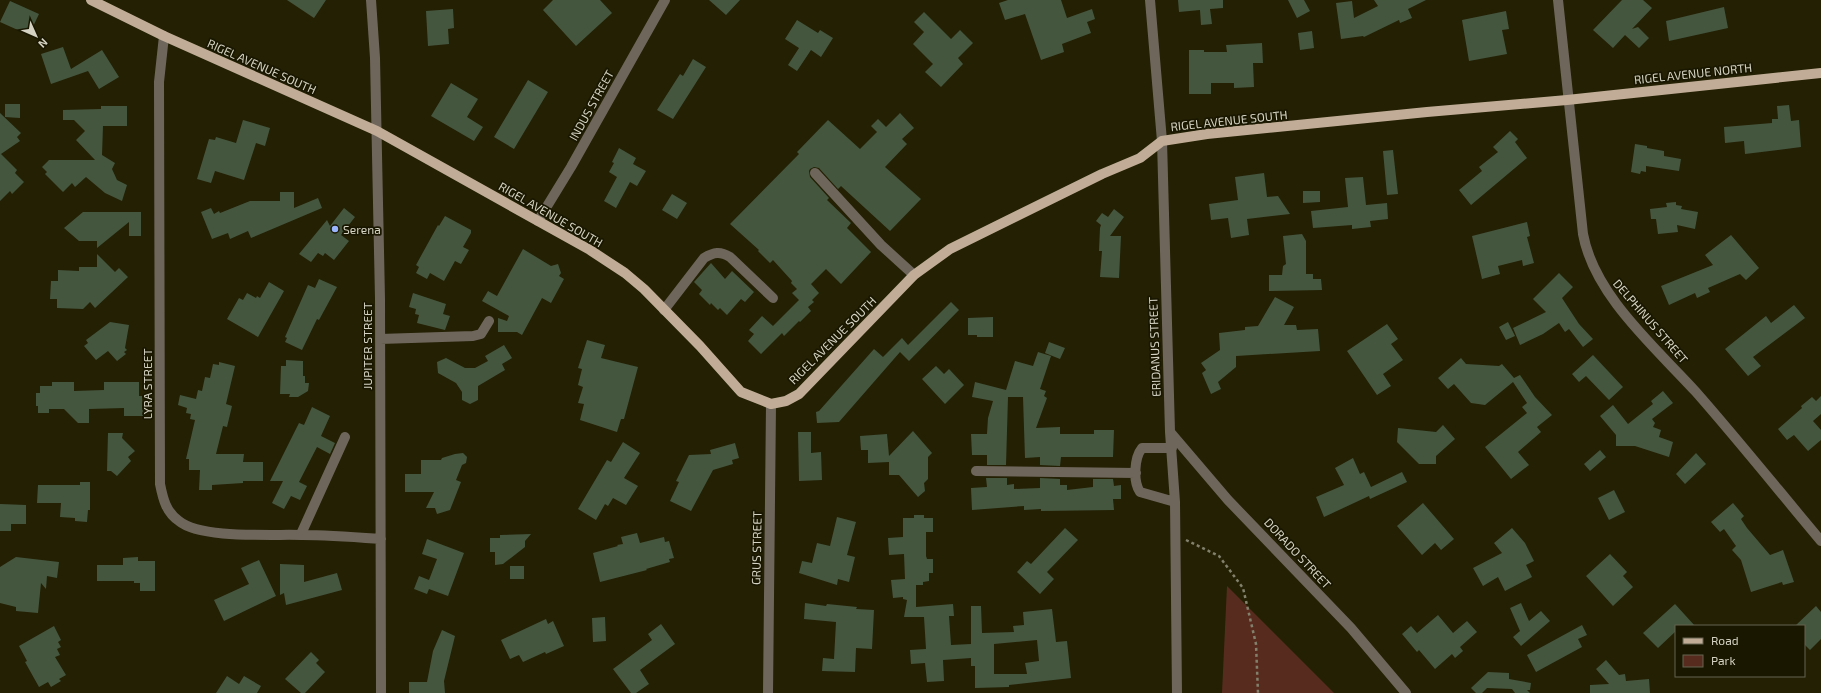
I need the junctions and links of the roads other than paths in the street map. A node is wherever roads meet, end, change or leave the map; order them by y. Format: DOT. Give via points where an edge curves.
graph roads {
  1 [pos="91,0"];
  2 [pos="371,0"];
  3 [pos="665,0"];
  4 [pos="1150,0"];
  5 [pos="1558,0"];
  6 [pos="164,36"];
  7 [pos="1821,73"];
  8 [pos="1568,100"];
  9 [pos="377,131"];
  10 [pos="1162,140"];
  11 [pos="815,173"];
  12 [pos="538,221"];
  13 [pos="914,275"];
  14 [pos="773,298"];
  15 [pos="664,310"];
  16 [pos="489,321"];
  17 [pos="380,339"];
  18 [pos="771,404"];
  19 [pos="1170,432"];
  20 [pos="345,437"];
  21 [pos="1172,448"];
  22 [pos="976,471"];
  23 [pos="1136,473"];
  24 [pos="1175,502"];
  25 [pos="301,534"];
  26 [pos="381,539"];
  27 [pos="1821,541"];
  28 [pos="380,693"];
  29 [pos="768,693"];
  30 [pos="1177,693"];
  31 [pos="1406,693"];
  1 -- 6 [label="main road, RIGEL AVENUE SOUTH"];
  2 -- 9 [label="street, JUPITER STREET"];
  3 -- 12 [label="street, INDUS STREET"];
  4 -- 10 [label="street, ERIDANUS STREET"];
  5 -- 8 [label="street, DELPHINUS STREET"];
  6 -- 9 [label="main road, RIGEL AVENUE SOUTH"];
  6 -- 25 [label="street, LYRA STREET" via="159,82 160,484 163,499 179,521 193,528 246,534"];
  7 -- 8 [label="main road, RIGEL AVENUE NORTH"];
  8 -- 10 [label="main road, RIGEL AVENUE SOUTH"];
  8 -- 27 [label="street, DELPHINUS STREET" via="1583,234 1586,249 1601,283"];
  9 -- 12 [label="main road, RIGEL AVENUE SOUTH"];
  9 -- 17 [label="street, JUPITER STREET"];
  10 -- 13 [label="main road, RIGEL AVENUE SOUTH" via="1140,158 950,249"];
  10 -- 19 [label="street, ERIDANUS STREET"];
  11 -- 13 [label="street" via="881,244"];
  12 -- 15 [label="main road, RIGEL AVENUE SOUTH" via="625,273"];
  13 -- 18 [label="main road, RIGEL AVENUE SOUTH" via="799,394 786,401"];
  14 -- 15 [label="street" via="730,257 713,253 704,258"];
  15 -- 18 [label="main road, RIGEL AVENUE SOUTH" via="741,392"];
  16 -- 17 [label="street" via="481,334 473,336"];
  17 -- 26 [label="street, JUPITER STREET"];
  18 -- 29 [label="street, GRUS STREET"];
  19 -- 21 [label="street, ERIDANUS STREET"];
  19 -- 31 [label="street, DORADO STREET" via="1228,500 1351,628"];
  20 -- 25 [label="street"];
  21 -- 23 [label="street" via="1142,448 1137,455"];
  21 -- 24 [label="street, ERIDANUS STREET"];
  22 -- 23 [label="street"];
  23 -- 24 [label="street" via="1137,488 1140,492"];
  24 -- 30 [label="street, ERIDANUS STREET"];
  25 -- 26 [label="street, LYRA STREET"];
  26 -- 28 [label="street, JUPITER STREET"];
}
